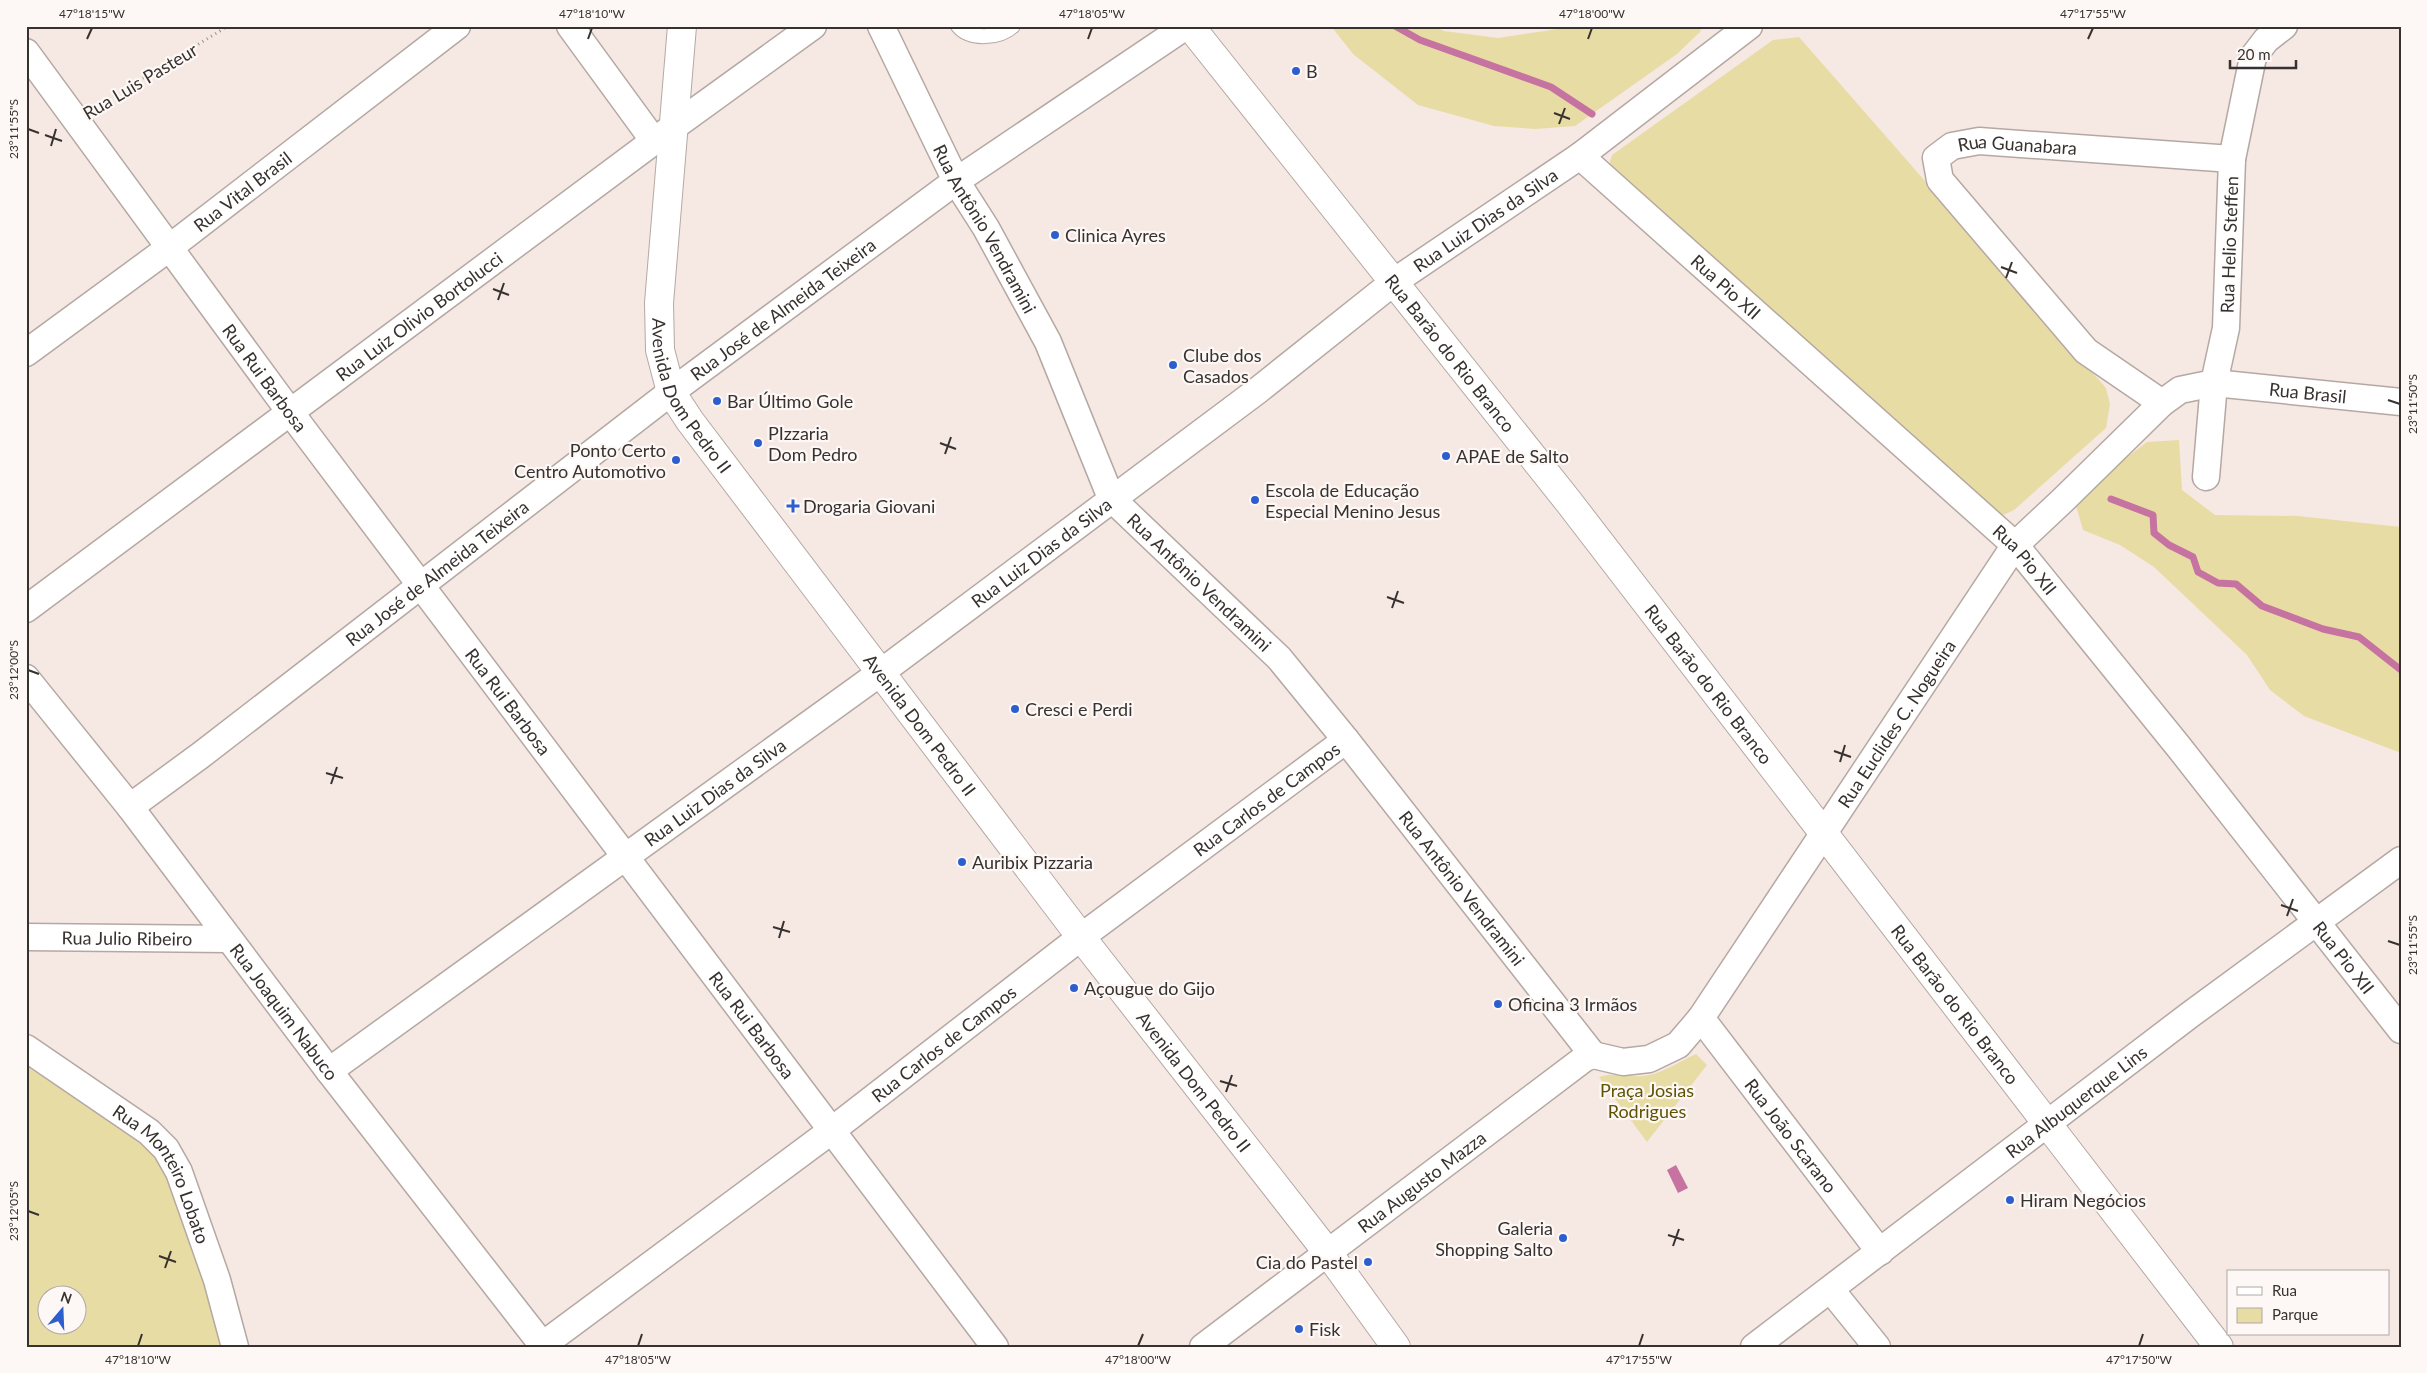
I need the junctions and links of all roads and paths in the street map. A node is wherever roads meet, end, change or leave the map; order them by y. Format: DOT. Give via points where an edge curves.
graph roads {
  1 [pos="228,26"];
  2 [pos="457,26"];
  3 [pos="570,26"];
  4 [pos="682,26"];
  5 [pos="812,26"];
  6 [pos="881,26"];
  7 [pos="958,26"];
  8 [pos="1014,26"];
  9 [pos="1186,26"];
  10 [pos="1190,26"];
  11 [pos="1749,26"];
  12 [pos="2284,26"];
  13 [pos="31,67"];
  14 [pos="76,119"];
  15 [pos="676,125"];
  16 [pos="654,141"];
  17 [pos="1580,156"];
  18 [pos="2232,159"];
  19 [pos="956,181"];
  20 [pos="169,248"];
  21 [pos="1395,281"];
  22 [pos="26,353"];
  23 [pos="2214,383"];
  24 [pos="671,392"];
  25 [pos="2401,402"];
  26 [pos="2162,403"];
  27 [pos="290,412"];
  28 [pos="2206,477"];
  29 [pos="1111,498"];
  30 [pos="2014,545"];
  31 [pos="420,585"];
  32 [pos="26,609"];
  33 [pos="880,673"];
  34 [pos="29,686"];
  35 [pos="1346,740"];
  36 [pos="130,807"];
  37 [pos="1823,830"];
  38 [pos="626,856"];
  39 [pos="2401,860"];
  40 [pos="2317,922"];
  41 [pos="26,937"];
  42 [pos="1081,937"];
  43 [pos="229,939"];
  44 [pos="1701,1018"];
  45 [pos="2401,1030"];
  46 [pos="26,1048"];
  47 [pos="1593,1055"];
  48 [pos="329,1070"];
  49 [pos="2048,1123"];
  50 [pos="832,1131"];
  51 [pos="1880,1252"];
  52 [pos="1328,1253"];
  53 [pos="1830,1290"];
  54 [pos="542,1346"];
  55 [pos="235,1347"];
  56 [pos="995,1347"];
  57 [pos="1202,1347"];
  58 [pos="1396,1347"];
  59 [pos="1754,1347"];
  60 [pos="1877,1347"];
  61 [pos="2219,1347"];
  1 -- 14 [label="path, Rua Luis Pasteur"];
  2 -- 20 [label="street, Rua Vital Brasil"];
  3 -- 16 [label="street"];
  4 -- 15 [label="main road, Avenida Dom Pedro II"];
  5 -- 15 [label="street, Rua Luiz Olivio Bortolucci"];
  6 -- 19 [label="street, Rua Antônio Vendramini"];
  7 -- 8 [label="lane" via="972,36 983,36"];
  9 -- 19 [label="street, Rua José de Almeida Teixeira"];
  10 -- 21 [label="main road, Rua Barão do Rio Branco"];
  11 -- 17 [label="street, Rua Luiz Dias da Silva"];
  12 -- 18 [label="street, Rua Helio Steffen" via="2266,40 2254,57"];
  13 -- 14 [label="street, Rua Rui Barbosa"];
  14 -- 20 [label="street, Rua Rui Barbosa"];
  15 -- 16 [label="street, Rua Luiz Olivio Bortolucci"];
  15 -- 24 [label="main road, Avenida Dom Pedro II" via="659,303 660,350"];
  16 -- 27 [label="street, Rua Luiz Olivio Bortolucci"];
  17 -- 21 [label="street, Rua Luiz Dias da Silva"];
  17 -- 30 [label="street, Rua Pio XII"];
  18 -- 23 [label="street, Rua Helio Steffen" via="2226,328"];
  18 -- 26 [label="street, Rua Guanabara" via="1979,141 1952,146 1936,158 1940,180 2086,351"];
  19 -- 24 [label="street, Rua José de Almeida Teixeira"];
  19 -- 29 [label="street, Rua Antônio Vendramini" via="991,237 1048,342"];
  20 -- 22 [label="street, Rua Vital Brasil"];
  20 -- 27 [label="street, Rua Rui Barbosa"];
  21 -- 29 [label="street, Rua Luiz Dias da Silva" via="1257,391"];
  21 -- 37 [label="main road, Rua Barão do Rio Branco"];
  23 -- 25 [label="street, Rua Brasil"];
  23 -- 26 [label="street, Rua Euclides C. Nogueira" via="2180,390"];
  23 -- 28 [label="street, Rua Helio Steffen"];
  24 -- 31 [label="street, Rua José de Almeida Teixeira"];
  24 -- 33 [label="main road, Avenida Dom Pedro II"];
  26 -- 30 [label="street, Rua Euclides C. Nogueira"];
  27 -- 31 [label="street, Rua Rui Barbosa"];
  27 -- 32 [label="street, Rua Luiz Olivio Bortolucci"];
  29 -- 33 [label="street, Rua Luiz Dias da Silva"];
  29 -- 35 [label="street, Rua Antônio Vendramini" via="1278,658"];
  30 -- 37 [label="street, Rua Euclides C. Nogueira"];
  30 -- 40 [label="street, Rua Pio XII"];
  31 -- 36 [label="street, Rua José de Almeida Teixeira"];
  31 -- 38 [label="street, Rua Rui Barbosa"];
  33 -- 38 [label="street, Rua Luiz Dias da Silva"];
  33 -- 42 [label="main road, Avenida Dom Pedro II"];
  34 -- 36 [label="street, Rua Joaquim Nabuco"];
  35 -- 42 [label="street, Rua Carlos de Campos"];
  35 -- 47 [label="street, Rua Antônio Vendramini"];
  36 -- 43 [label="street, Rua Joaquim Nabuco"];
  37 -- 44 [label="street, Rua Euclides C. Nogueira"];
  37 -- 49 [label="main road, Rua Barão do Rio Branco"];
  38 -- 48 [label="street, Rua Luiz Dias da Silva"];
  38 -- 50 [label="street, Rua Rui Barbosa"];
  39 -- 40 [label="street, Rua Albuquerque Lins"];
  40 -- 45 [label="street, Rua Pio XII"];
  40 -- 49 [label="street, Rua Albuquerque Lins"];
  41 -- 43 [label="street, Rua Julio Ribeiro"];
  42 -- 50 [label="street, Rua Carlos de Campos"];
  42 -- 52 [label="main road, Avenida Dom Pedro II"];
  43 -- 48 [label="street, Rua Joaquim Nabuco"];
  44 -- 47 [label="street, Rua Euclides C. Nogueira" via="1678,1045 1649,1059 1623,1062"];
  44 -- 51 [label="street, Rua João Scarano"];
  46 -- 55 [label="street, Rua Monteiro Lobato" via="149,1132 166,1149 179,1172 217,1280"];
  47 -- 52 [label="street, Rua Augusto Mazza"];
  48 -- 54 [label="street, Rua Joaquim Nabuco"];
  49 -- 51 [label="street, Rua Albuquerque Lins"];
  49 -- 61 [label="main road, Rua Barão do Rio Branco"];
  50 -- 54 [label="street, Rua Carlos de Campos"];
  50 -- 56 [label="street, Rua Rui Barbosa"];
  51 -- 53 [label="street, Rua Albuquerque Lins"];
  52 -- 57 [label="street, Rua Augusto Mazza"];
  52 -- 58 [label="main road, Avenida Dom Pedro II"];
  53 -- 59 [label="street, Rua Albuquerque Lins"];
  53 -- 60 [label="street"];
}
